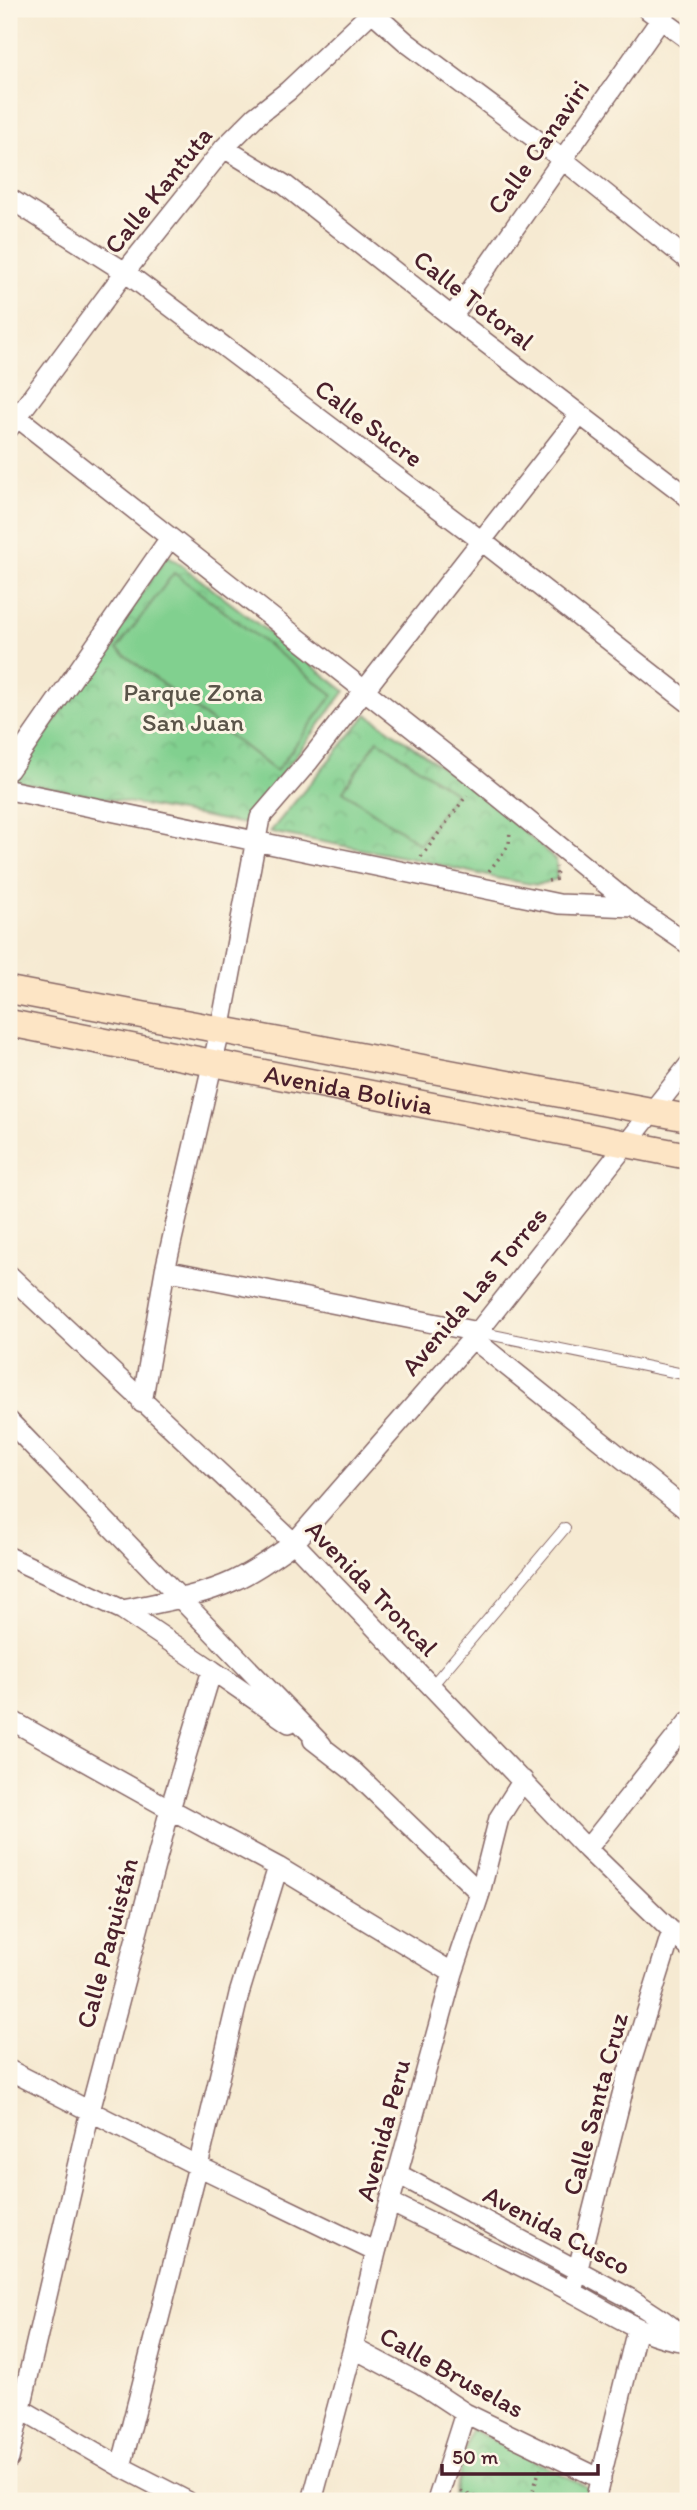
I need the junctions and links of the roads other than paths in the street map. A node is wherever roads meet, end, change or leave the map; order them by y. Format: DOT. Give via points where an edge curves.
graph roads {
  1 [pos="372,10"];
  2 [pos="658,12"];
  3 [pos="688,39"];
  4 [pos="224,148"];
  5 [pos="561,158"];
  6 [pos="9,198"];
  7 [pos="688,260"];
  8 [pos="125,272"];
  9 [pos="452,317"];
  10 [pos="580,415"];
  11 [pos="13,422"];
  12 [pos="688,497"];
  13 [pos="170,538"];
  14 [pos="483,542"];
  15 [pos="365,690"];
  16 [pos="688,702"];
  17 [pos="9,770"];
  18 [pos="9,790"];
  19 [pos="255,841"];
  20 [pos="634,906"];
  21 [pos="688,944"];
  22 [pos="9,990"];
  23 [pos="9,1023"];
  24 [pos="220,1031"];
  25 [pos="213,1063"];
  26 [pos="688,1066"];
  27 [pos="654,1110"];
  28 [pos="688,1118"];
  29 [pos="627,1144"];
  30 [pos="688,1156"];
  31 [pos="165,1270"];
  32 [pos="9,1275"];
  33 [pos="475,1335"];
  34 [pos="688,1376"];
  35 [pos="142,1403"];
  36 [pos="9,1421"];
  37 [pos="688,1511"];
  38 [pos="565,1528"];
  39 [pos="294,1543"];
  40 [pos="9,1557"];
  41 [pos="180,1598"];
  42 [pos="123,1610"];
  43 [pos="212,1670"];
  44 [pos="430,1688"];
  45 [pos="9,1720"];
  46 [pos="688,1722"];
  47 [pos="322,1745"];
  48 [pos="523,1780"];
  49 [pos="170,1810"];
  50 [pos="587,1849"];
  51 [pos="278,1867"];
  52 [pos="480,1893"];
  53 [pos="672,1931"];
  54 [pos="688,1947"];
  55 [pos="453,1973"];
  56 [pos="9,2070"];
  57 [pos="90,2110"];
  58 [pos="198,2166"];
  59 [pos="398,2174"];
  60 [pos="390,2202"];
  61 [pos="376,2252"];
  62 [pos="577,2271"];
  63 [pos="572,2292"];
  64 [pos="637,2329"];
  65 [pos="688,2341"];
  66 [pos="353,2348"];
  67 [pos="15,2405"];
  68 [pos="465,2413"];
  69 [pos="9,2459"];
  70 [pos="121,2468"];
  71 [pos="601,2479"];
  72 [pos="440,2493"];
  73 [pos="187,2501"];
  74 [pos="312,2501"];
  75 [pos="595,2501"];
  1 -- 4 [label="street, Calle Kantuta"];
  1 -- 5 [label="street" via="406,42"];
  2 -- 3 [label="street"];
  2 -- 5 [label="street, Calle Canaviri"];
  4 -- 8 [label="street, Calle Kantuta"];
  4 -- 9 [label="street, Calle Totoral" via="285,185"];
  5 -- 7 [label="street"];
  5 -- 9 [label="street, Calle Canaviri"];
  6 -- 8 [label="street, Calle Sucre"];
  8 -- 11 [label="street, Calle Kantuta"];
  8 -- 14 [label="street, Calle Sucre"];
  9 -- 10 [label="street, Calle Totoral"];
  10 -- 12 [label="street, Calle Totoral"];
  10 -- 14 [label="street"];
  11 -- 13 [label="street"];
  13 -- 15 [label="street"];
  13 -- 17 [label="street"];
  14 -- 15 [label="street"];
  14 -- 16 [label="street, Calle Sucre"];
  15 -- 19 [label="street" via="260,818"];
  15 -- 20 [label="street"];
  18 -- 19 [label="street"];
  19 -- 20 [label="street" via="559,904"];
  19 -- 24 [label="street"];
  20 -- 21 [label="street"];
  22 -- 24 [label="street, Avenida Bolivia"];
  23 -- 25 [label="street, Avenida Bolivia"];
  24 -- 25 [label="street"];
  24 -- 27 [label="street, Avenida Bolivia"];
  25 -- 29 [label="street, Avenida Bolivia"];
  25 -- 31 [label="street"];
  26 -- 27 [label="street, Avenida Las Torres"];
  27 -- 28 [label="street, Avenida Bolivia"];
  27 -- 29 [label="street, Avenida Las Torres"];
  29 -- 30 [label="street, Avenida Bolivia"];
  29 -- 33 [label="street, Avenida Las Torres"];
  31 -- 33 [label="street"];
  31 -- 35 [label="street"];
  32 -- 35 [label="street, Avenida Troncal"];
  33 -- 34 [label="lane"];
  33 -- 37 [label="street"];
  33 -- 39 [label="street, Avenida Las Torres"];
  35 -- 39 [label="street, Avenida Troncal"];
  36 -- 41 [label="street"];
  38 -- 44 [label="lane"];
  39 -- 41 [label="street, Avenida Las Torres" via="233,1581"];
  39 -- 44 [label="street, Avenida Troncal"];
  40 -- 42 [label="street"];
  41 -- 42 [label="street, Avenida Las Torres"];
  41 -- 47 [label="street"];
  42 -- 43 [label="street"];
  43 -- 47 [label="street"];
  43 -- 49 [label="street, Calle Paquistán"];
  44 -- 48 [label="street, Avenida Troncal"];
  45 -- 49 [label="street"];
  46 -- 50 [label="street"];
  47 -- 52 [label="street"];
  48 -- 50 [label="street, Avenida Troncal"];
  48 -- 52 [label="street, Avenida Peru" via="499,1818"];
  49 -- 51 [label="street"];
  49 -- 57 [label="street, Calle Paquistán"];
  50 -- 53 [label="street, Avenida Troncal"];
  51 -- 55 [label="street"];
  51 -- 58 [label="street" via="239,1994"];
  52 -- 55 [label="street, Avenida Peru"];
  53 -- 54 [label="street, Avenida Troncal"];
  53 -- 62 [label="street, Calle Santa Cruz" via="628,2075"];
  55 -- 59 [label="street, Avenida Peru"];
  56 -- 57 [label="street"];
  57 -- 58 [label="street"];
  57 -- 67 [label="street, Calle Paquistán"];
  58 -- 61 [label="street"];
  58 -- 70 [label="street"];
  59 -- 60 [label="street, Avenida Peru"];
  59 -- 62 [label="street, Avenida Cusco"];
  60 -- 61 [label="street, Avenida Peru"];
  60 -- 63 [label="street"];
  61 -- 66 [label="street, Avenida Peru"];
  62 -- 63 [label="street, Calle Santa Cruz"];
  62 -- 65 [label="street, Avenida Cusco" via="629,2298"];
  63 -- 64 [label="street"];
  64 -- 65 [label="street"];
  64 -- 71 [label="street"];
  66 -- 68 [label="street, Calle Bruselas"];
  66 -- 74 [label="street, Avenida Peru"];
  67 -- 69 [label="street, Calle Paquistán"];
  67 -- 70 [label="street"];
  68 -- 71 [label="street, Calle Bruselas"];
  68 -- 72 [label="street"];
  70 -- 73 [label="street"];
  71 -- 75 [label="street"];
}
